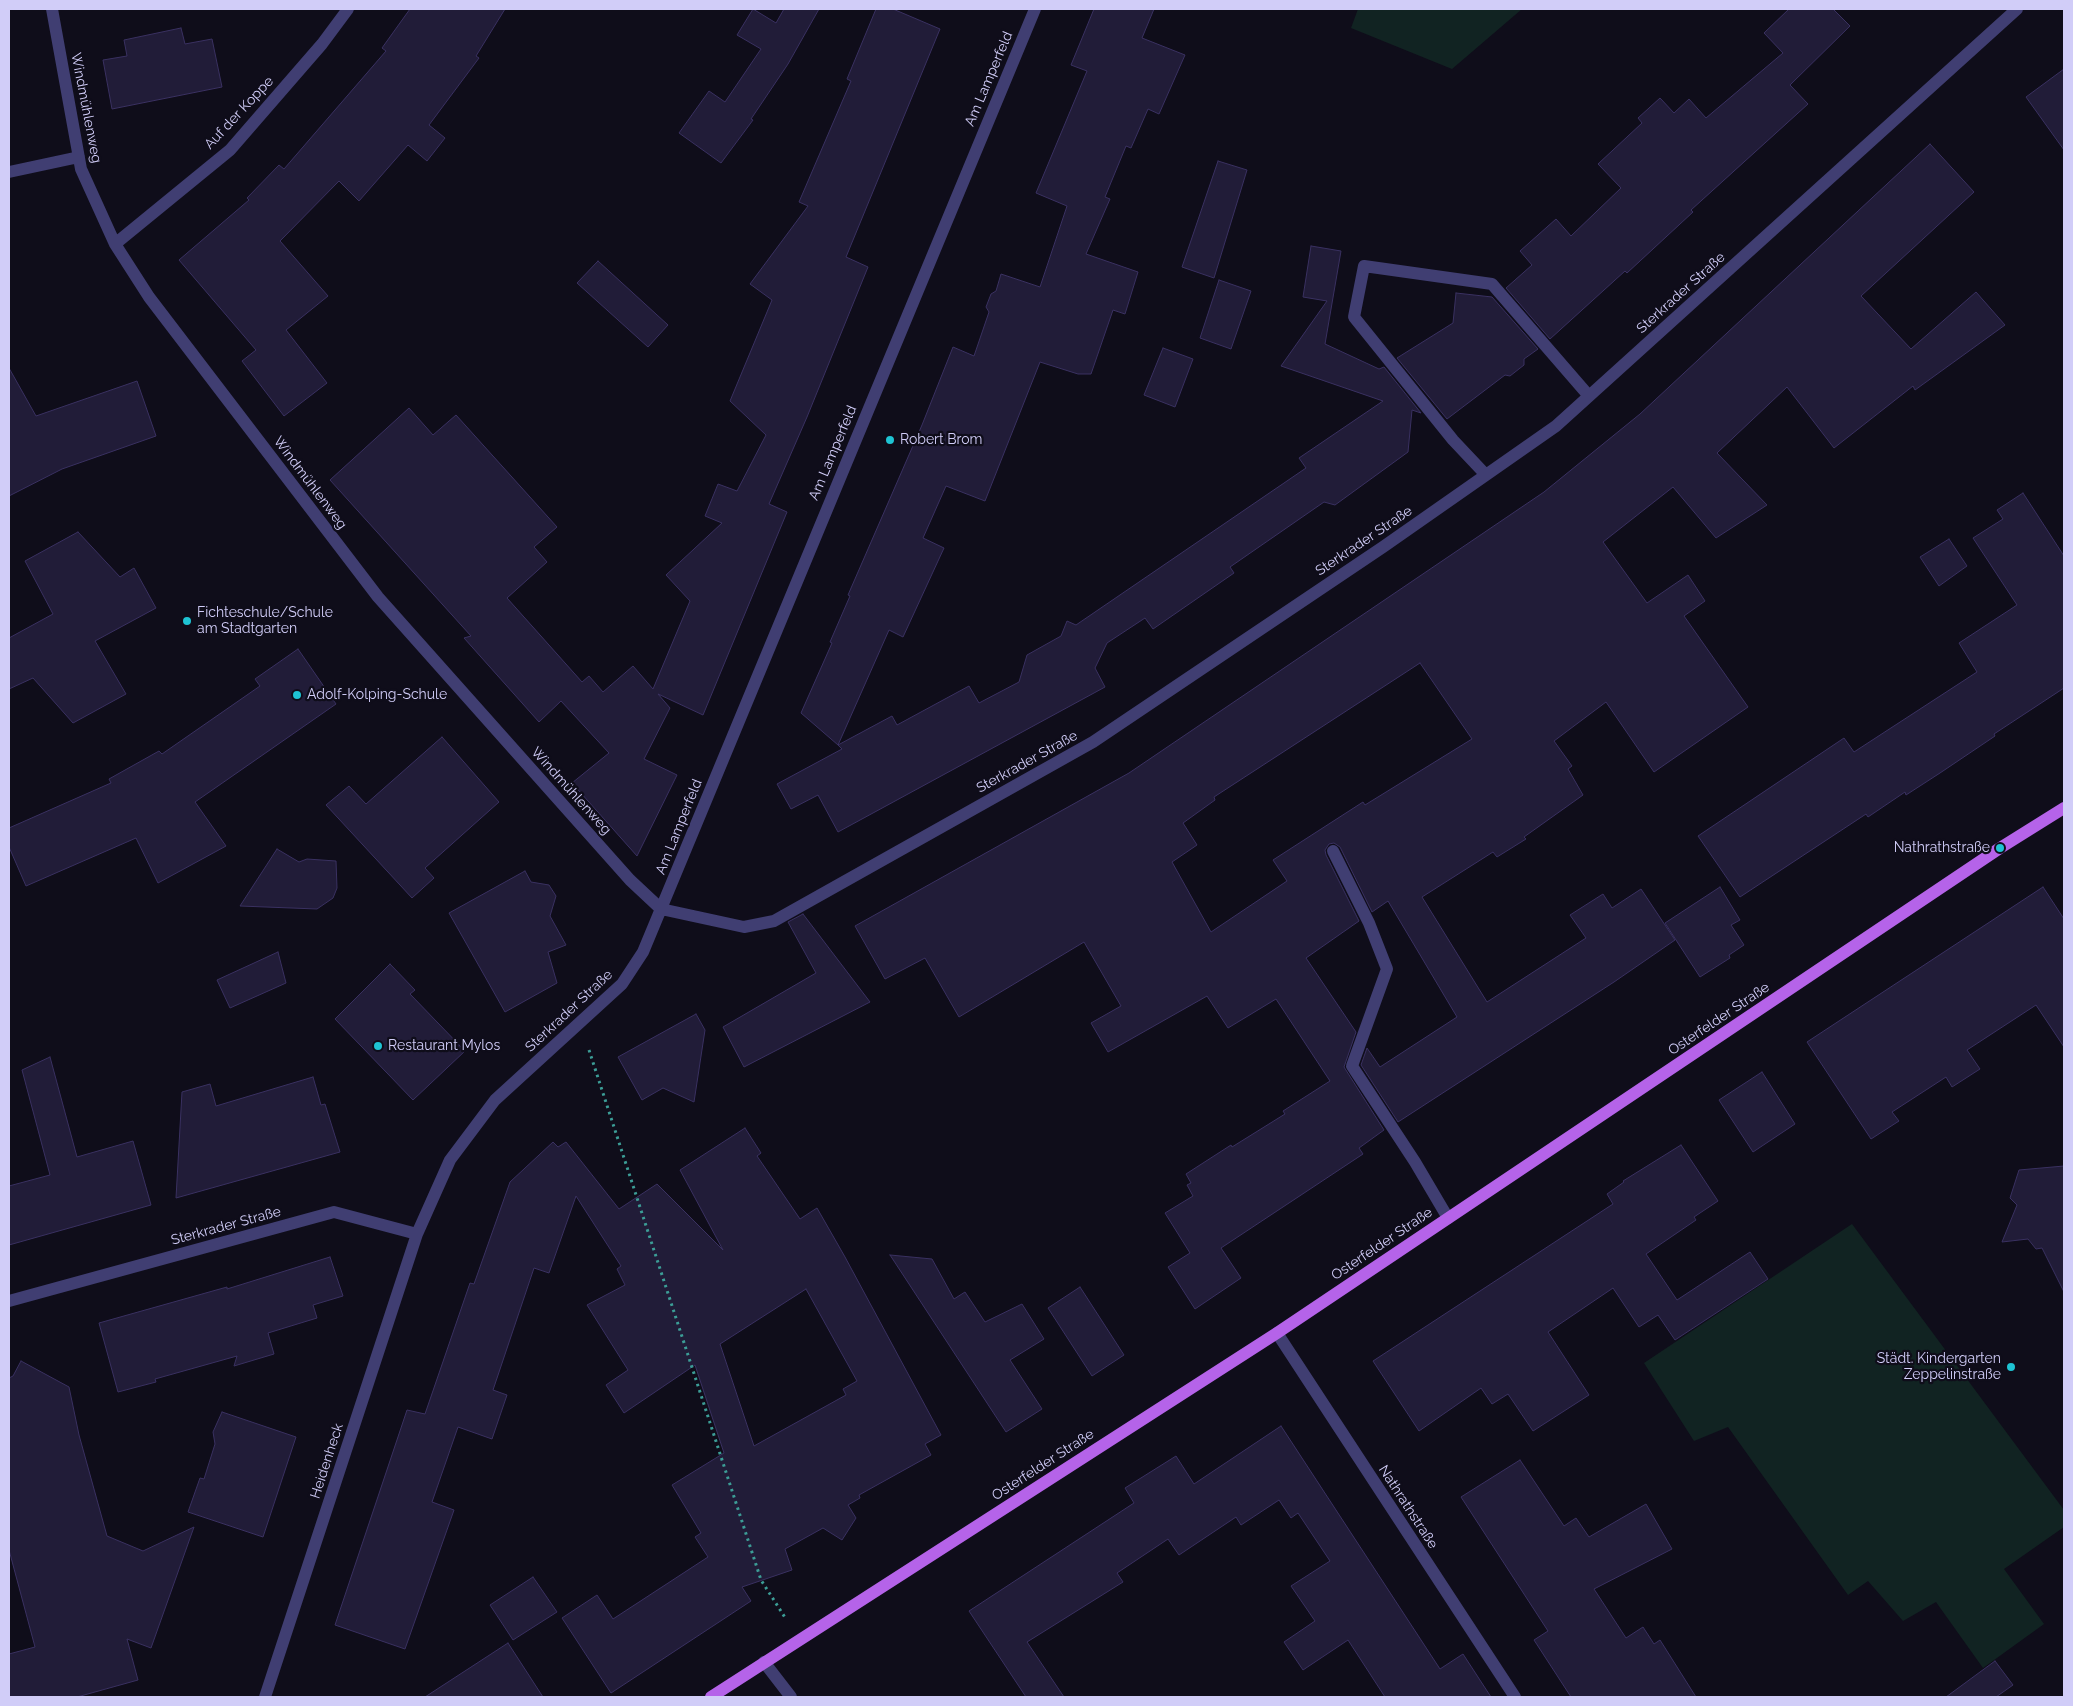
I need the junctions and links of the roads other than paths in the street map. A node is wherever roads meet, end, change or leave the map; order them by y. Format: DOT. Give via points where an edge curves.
graph roads {
  1 [pos="52,9"];
  2 [pos="348,9"];
  3 [pos="1035,9"];
  4 [pos="2017,9"];
  5 [pos="79,157"];
  6 [pos="9,172"];
  7 [pos="115,244"];
  8 [pos="1589,396"];
  9 [pos="1486,475"];
  10 [pos="2064,808"];
  11 [pos="1333,851"];
  12 [pos="661,909"];
  13 [pos="1448,1218"];
  14 [pos="417,1234"];
  15 [pos="9,1301"];
  16 [pos="1277,1333"];
  17 [pos="764,1662"];
  18 [pos="266,1697"];
  19 [pos="711,1697"];
  20 [pos="791,1697"];
  21 [pos="1514,1697"];
  1 -- 5 [label="street, Windmühlenweg"];
  2 -- 7 [label="street, Auf der Koppe" via="322,44 230,150"];
  3 -- 12 [label="street, Am Lamperfeld"];
  4 -- 8 [label="street, Sterkrader Straße"];
  5 -- 6 [label="street"];
  5 -- 7 [label="street, Windmühlenweg" via="81,169"];
  7 -- 12 [label="street, Windmühlenweg" via="149,297 378,597 630,880"];
  8 -- 9 [label="street, Sterkrader Straße" via="1556,426"];
  8 -- 9 [label="street" via="1492,284 1364,266 1354,318 1453,440"];
  9 -- 12 [label="street, Sterkrader Straße" via="1093,742 774,921 744,927"];
  10 -- 13 [label="main road, Osterfelder Straße"];
  11 -- 13 [label="street" via="1370,923 1387,970 1352,1066"];
  12 -- 14 [label="street, Sterkrader Straße" via="643,952 622,984 495,1100 450,1160"];
  13 -- 16 [label="main road, Osterfelder Straße"];
  14 -- 15 [label="street, Sterkrader Straße" via="334,1212"];
  14 -- 18 [label="street, Heidenheck"];
  16 -- 17 [label="main road, Osterfelder Straße"];
  16 -- 21 [label="street, Nathrathstraße"];
  17 -- 19 [label="main road, Osterfelder Straße"];
  17 -- 20 [label="street"];
}
